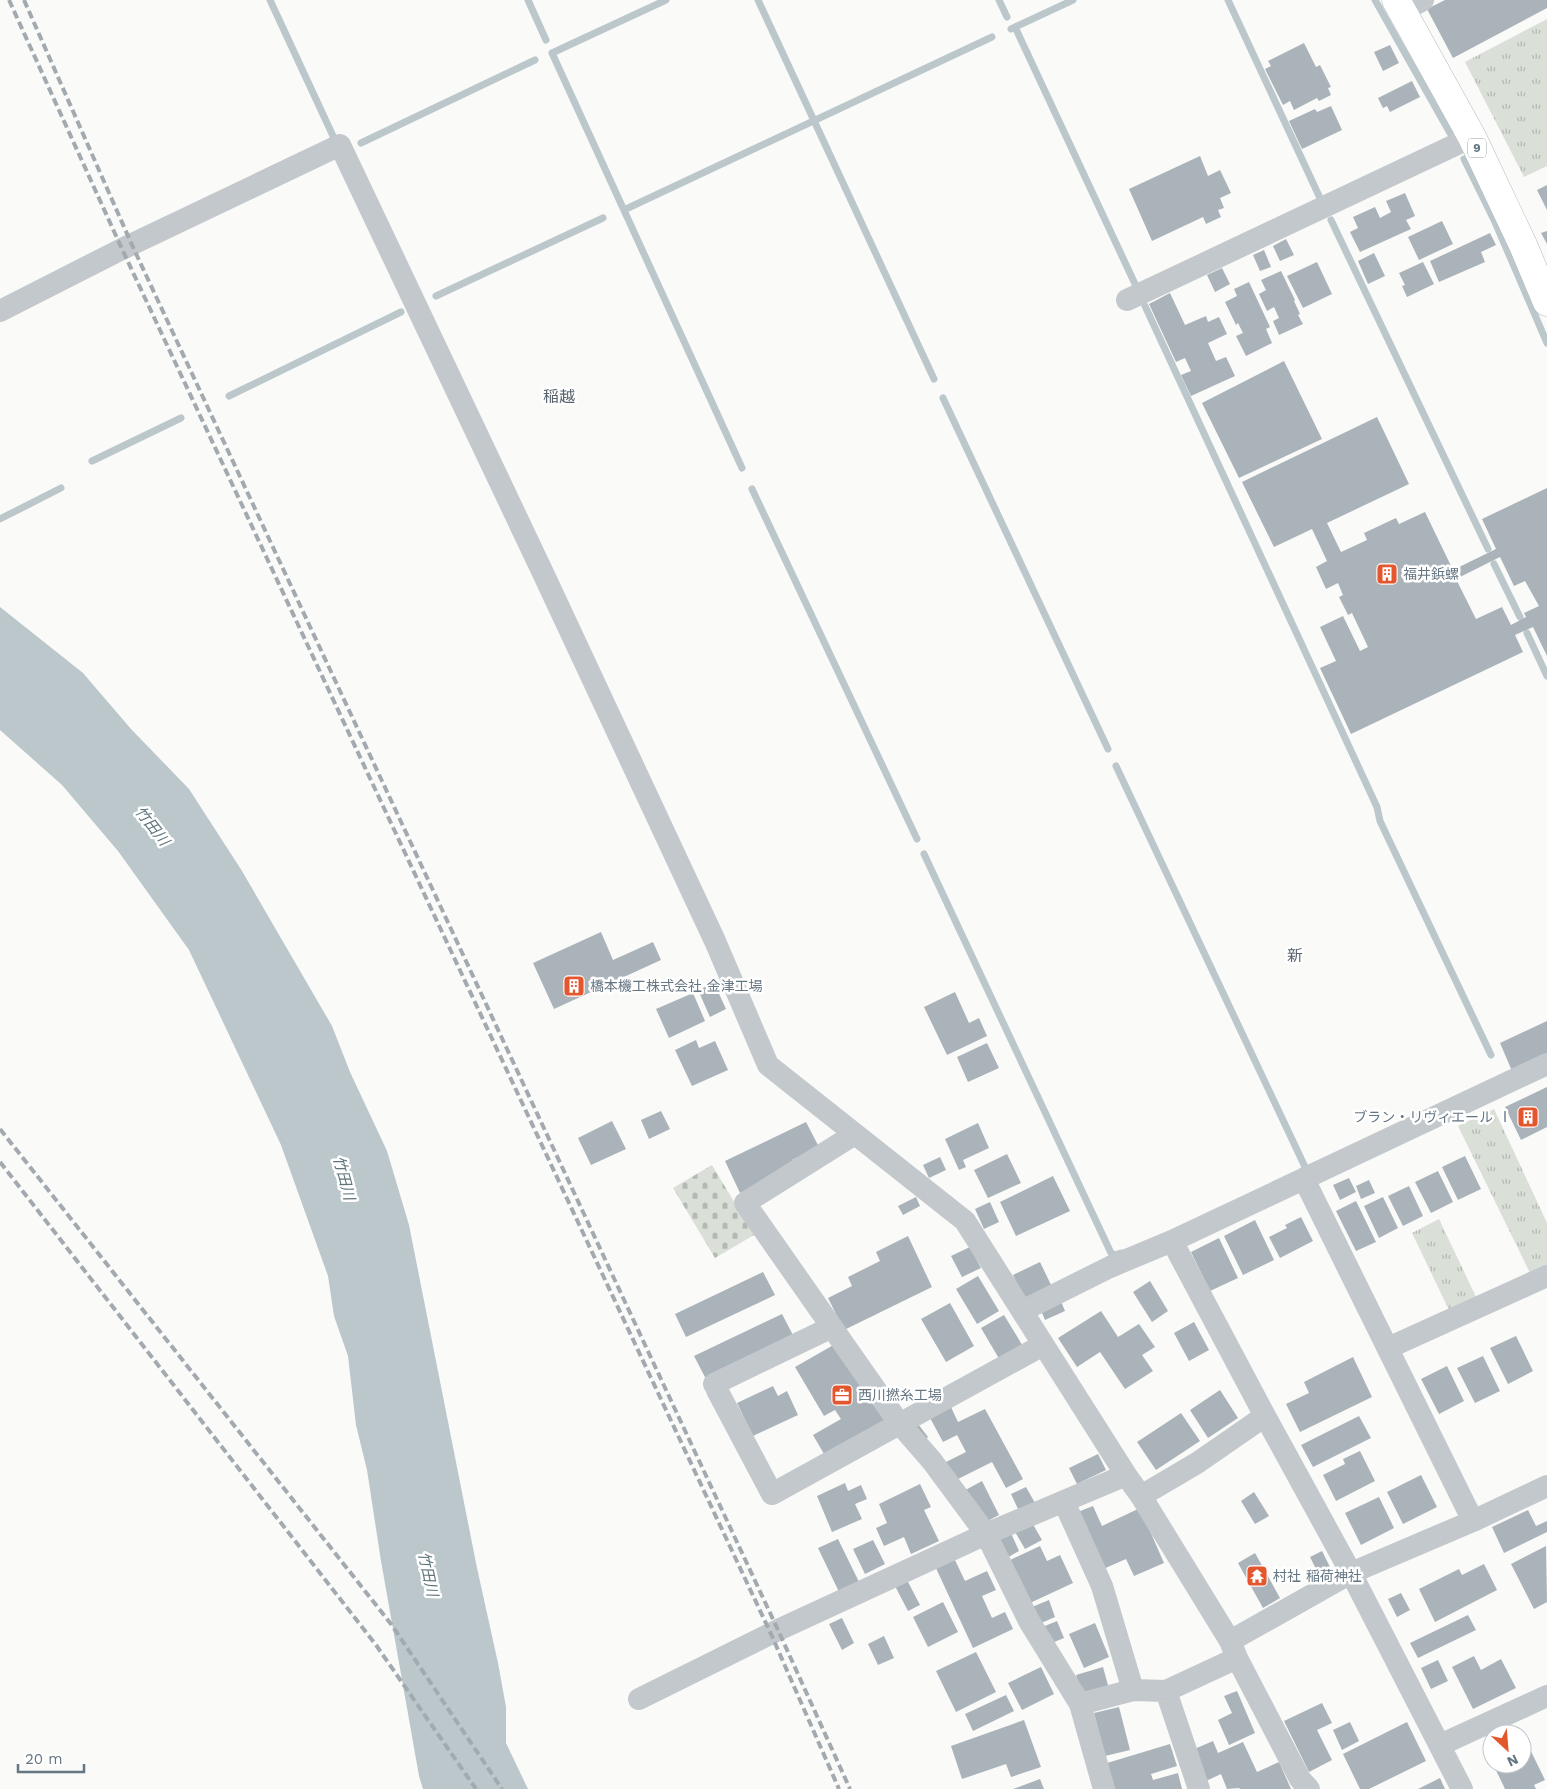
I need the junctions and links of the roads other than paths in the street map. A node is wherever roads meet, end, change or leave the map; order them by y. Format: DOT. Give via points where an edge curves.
graph roads {
  1 [pos="1407,4"];
  2 [pos="1472,137"];
  3 [pos="1127,300"];
  4 [pos="1547,302"];
  5 [pos="0,311"];
  6 [pos="1547,1064"];
  7 [pos="855,1134"];
  8 [pos="1304,1179"];
  9 [pos="1172,1241"];
  10 [pos="1547,1276"];
  11 [pos="1022,1312"];
  12 [pos="832,1327"];
  13 [pos="1043,1345"];
  14 [pos="1388,1348"];
  15 [pos="1265,1416"];
  16 [pos="899,1423"];
  17 [pos="1126,1475"];
  18 [pos="1547,1486"];
  19 [pos="1141,1496"];
  20 [pos="1064,1502"];
  21 [pos="1473,1521"];
  22 [pos="986,1534"];
  23 [pos="1351,1573"];
  24 [pos="1234,1649"];
  25 [pos="1133,1690"];
  26 [pos="1166,1691"];
  27 [pos="1547,1696"];
  28 [pos="638,1699"];
  29 [pos="1080,1704"];
  30 [pos="1440,1745"];
  31 [pos="1104,1789"];
  32 [pos="1199,1789"];
  33 [pos="1309,1789"];
  34 [pos="1462,1789"];
  1 -- 2 [label="main road, 9"];
  2 -- 3 [label="street"];
  2 -- 4 [label="main road, 9"];
  5 -- 7 [label="street" via="122,249 340,146 715,941 768,1065"];
  6 -- 8 [label="street"];
  7 -- 11 [label="street" via="965,1221"];
  7 -- 12 [label="street" via="745,1203"];
  8 -- 9 [label="street"];
  8 -- 14 [label="street"];
  9 -- 11 [label="street" via="1110,1267"];
  9 -- 15 [label="street"];
  10 -- 14 [label="street"];
  11 -- 13 [label="street"];
  12 -- 16 [label="street"];
  12 -- 16 [label="street" via="716,1387 772,1494"];
  13 -- 16 [label="street"];
  13 -- 17 [label="street"];
  14 -- 21 [label="street"];
  15 -- 19 [label="street" via="1197,1463"];
  15 -- 23 [label="street"];
  16 -- 22 [label="street" via="932,1461"];
  17 -- 19 [label="street"];
  17 -- 20 [label="street"];
  18 -- 21 [label="street"];
  19 -- 24 [label="street"];
  20 -- 22 [label="street"];
  20 -- 25 [label="street" via="1102,1586"];
  21 -- 23 [label="street"];
  22 -- 28 [label="street"];
  22 -- 29 [label="street" via="1029,1621"];
  23 -- 24 [label="street"];
  23 -- 30 [label="street"];
  24 -- 26 [label="street"];
  24 -- 33 [label="street" via="1300,1778"];
  25 -- 26 [label="street"];
  25 -- 29 [label="street"];
  26 -- 32 [label="street"];
  27 -- 30 [label="street"];
  29 -- 31 [label="street"];
  30 -- 34 [label="street"];
}
